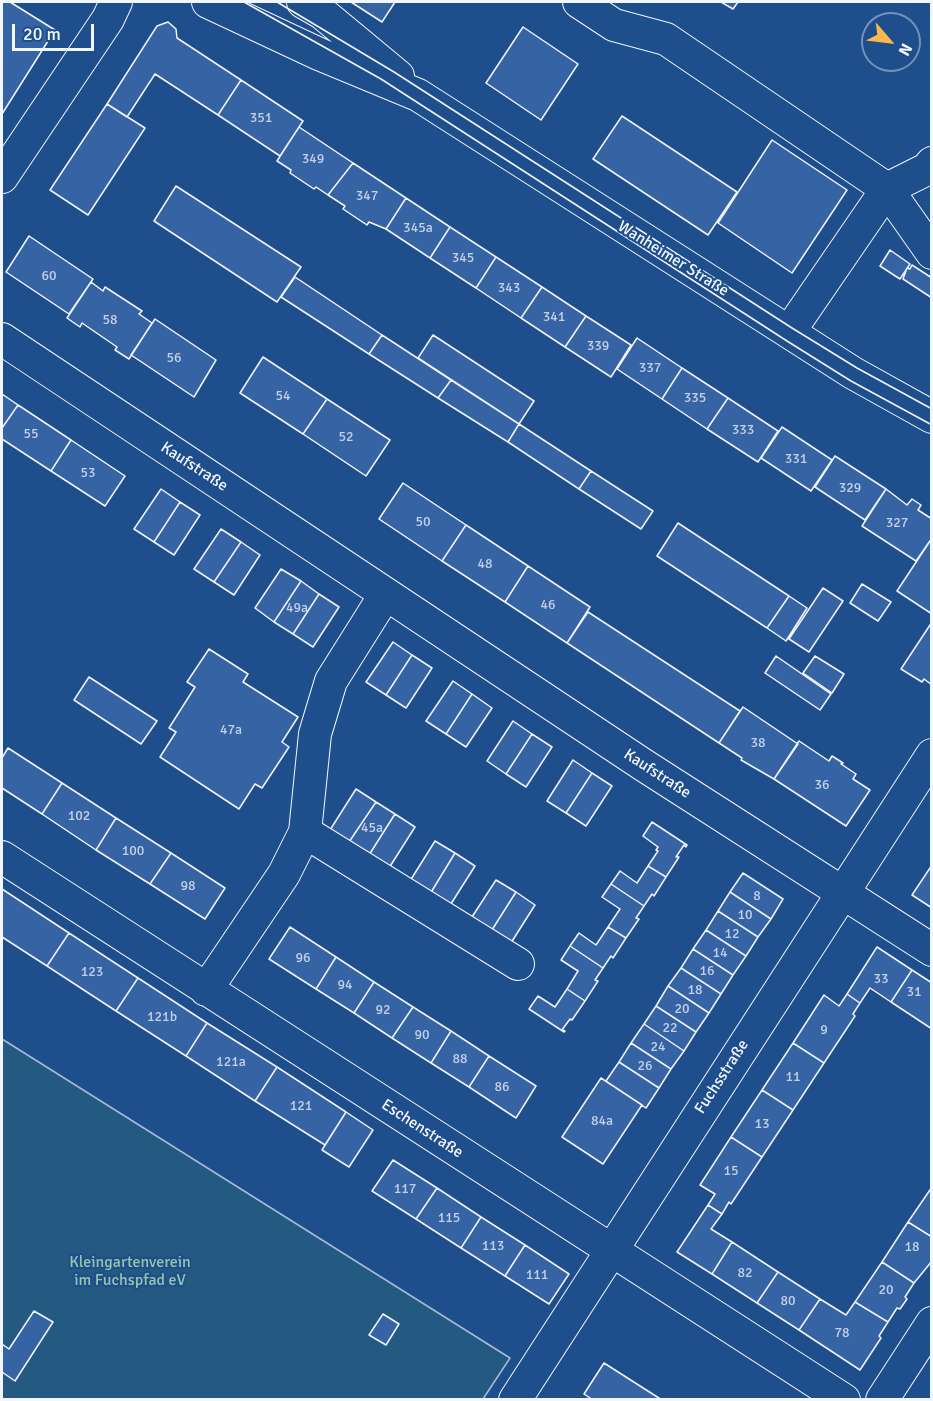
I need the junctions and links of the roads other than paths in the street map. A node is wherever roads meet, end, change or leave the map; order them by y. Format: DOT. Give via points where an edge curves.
graph roads {
  1 [pos="116,2"];
  2 [pos="208,2"];
  3 [pos="303,2"];
  4 [pos="579,2"];
  5 [pos="418,95"];
  6 [pos="932,163"];
  7 [pos="2,177"];
  8 [pos="887,189"];
  9 [pos="932,253"];
  10 [pos="789,332"];
  11 [pos="2,339"];
  12 [pos="932,417"];
  13 [pos="385,595"];
  14 [pos="932,755"];
  15 [pos="305,832"];
  16 [pos="2,857"];
  17 [pos="842,891"];
  18 [pos="932,950"];
  19 [pos="518,964"];
  20 [pos="206,990"];
  21 [pos="611,1250"];
  22 [pos="932,1323"];
  23 [pos="515,1400"];
  24 [pos="844,1400"];
  25 [pos="882,1400"];
  1 -- 7 [label="street"];
  2 -- 5 [label="street, Wanheimer Straße" via="318,54"];
  3 -- 5 [label="street, Wanheimer Straße"];
  4 -- 8 [label="street" via="614,25 666,39"];
  5 -- 10 [label="street, Wanheimer Straße"];
  6 -- 8 [label="street"];
  8 -- 9 [label="street"];
  8 -- 10 [label="street"];
  10 -- 12 [label="street, Wanheimer Straße"];
  11 -- 13 [label="street, Kaufstraße"];
  13 -- 15 [label="street" via="331,681 315,734"];
  13 -- 17 [label="street, Kaufstraße"];
  14 -- 17 [label="street, Fuchsstraße"];
  15 -- 19 [label="street"];
  15 -- 20 [label="street" via="284,874"];
  16 -- 20 [label="street, Eschenstraße"];
  17 -- 18 [label="street, Kaufstraße"];
  17 -- 21 [label="street, Fuchsstraße"];
  20 -- 21 [label="street, Eschenstraße"];
  21 -- 23 [label="street, Fuchsstraße"];
  21 -- 24 [label="street, Eschenstraße"];
  22 -- 25 [label="street"];
}
